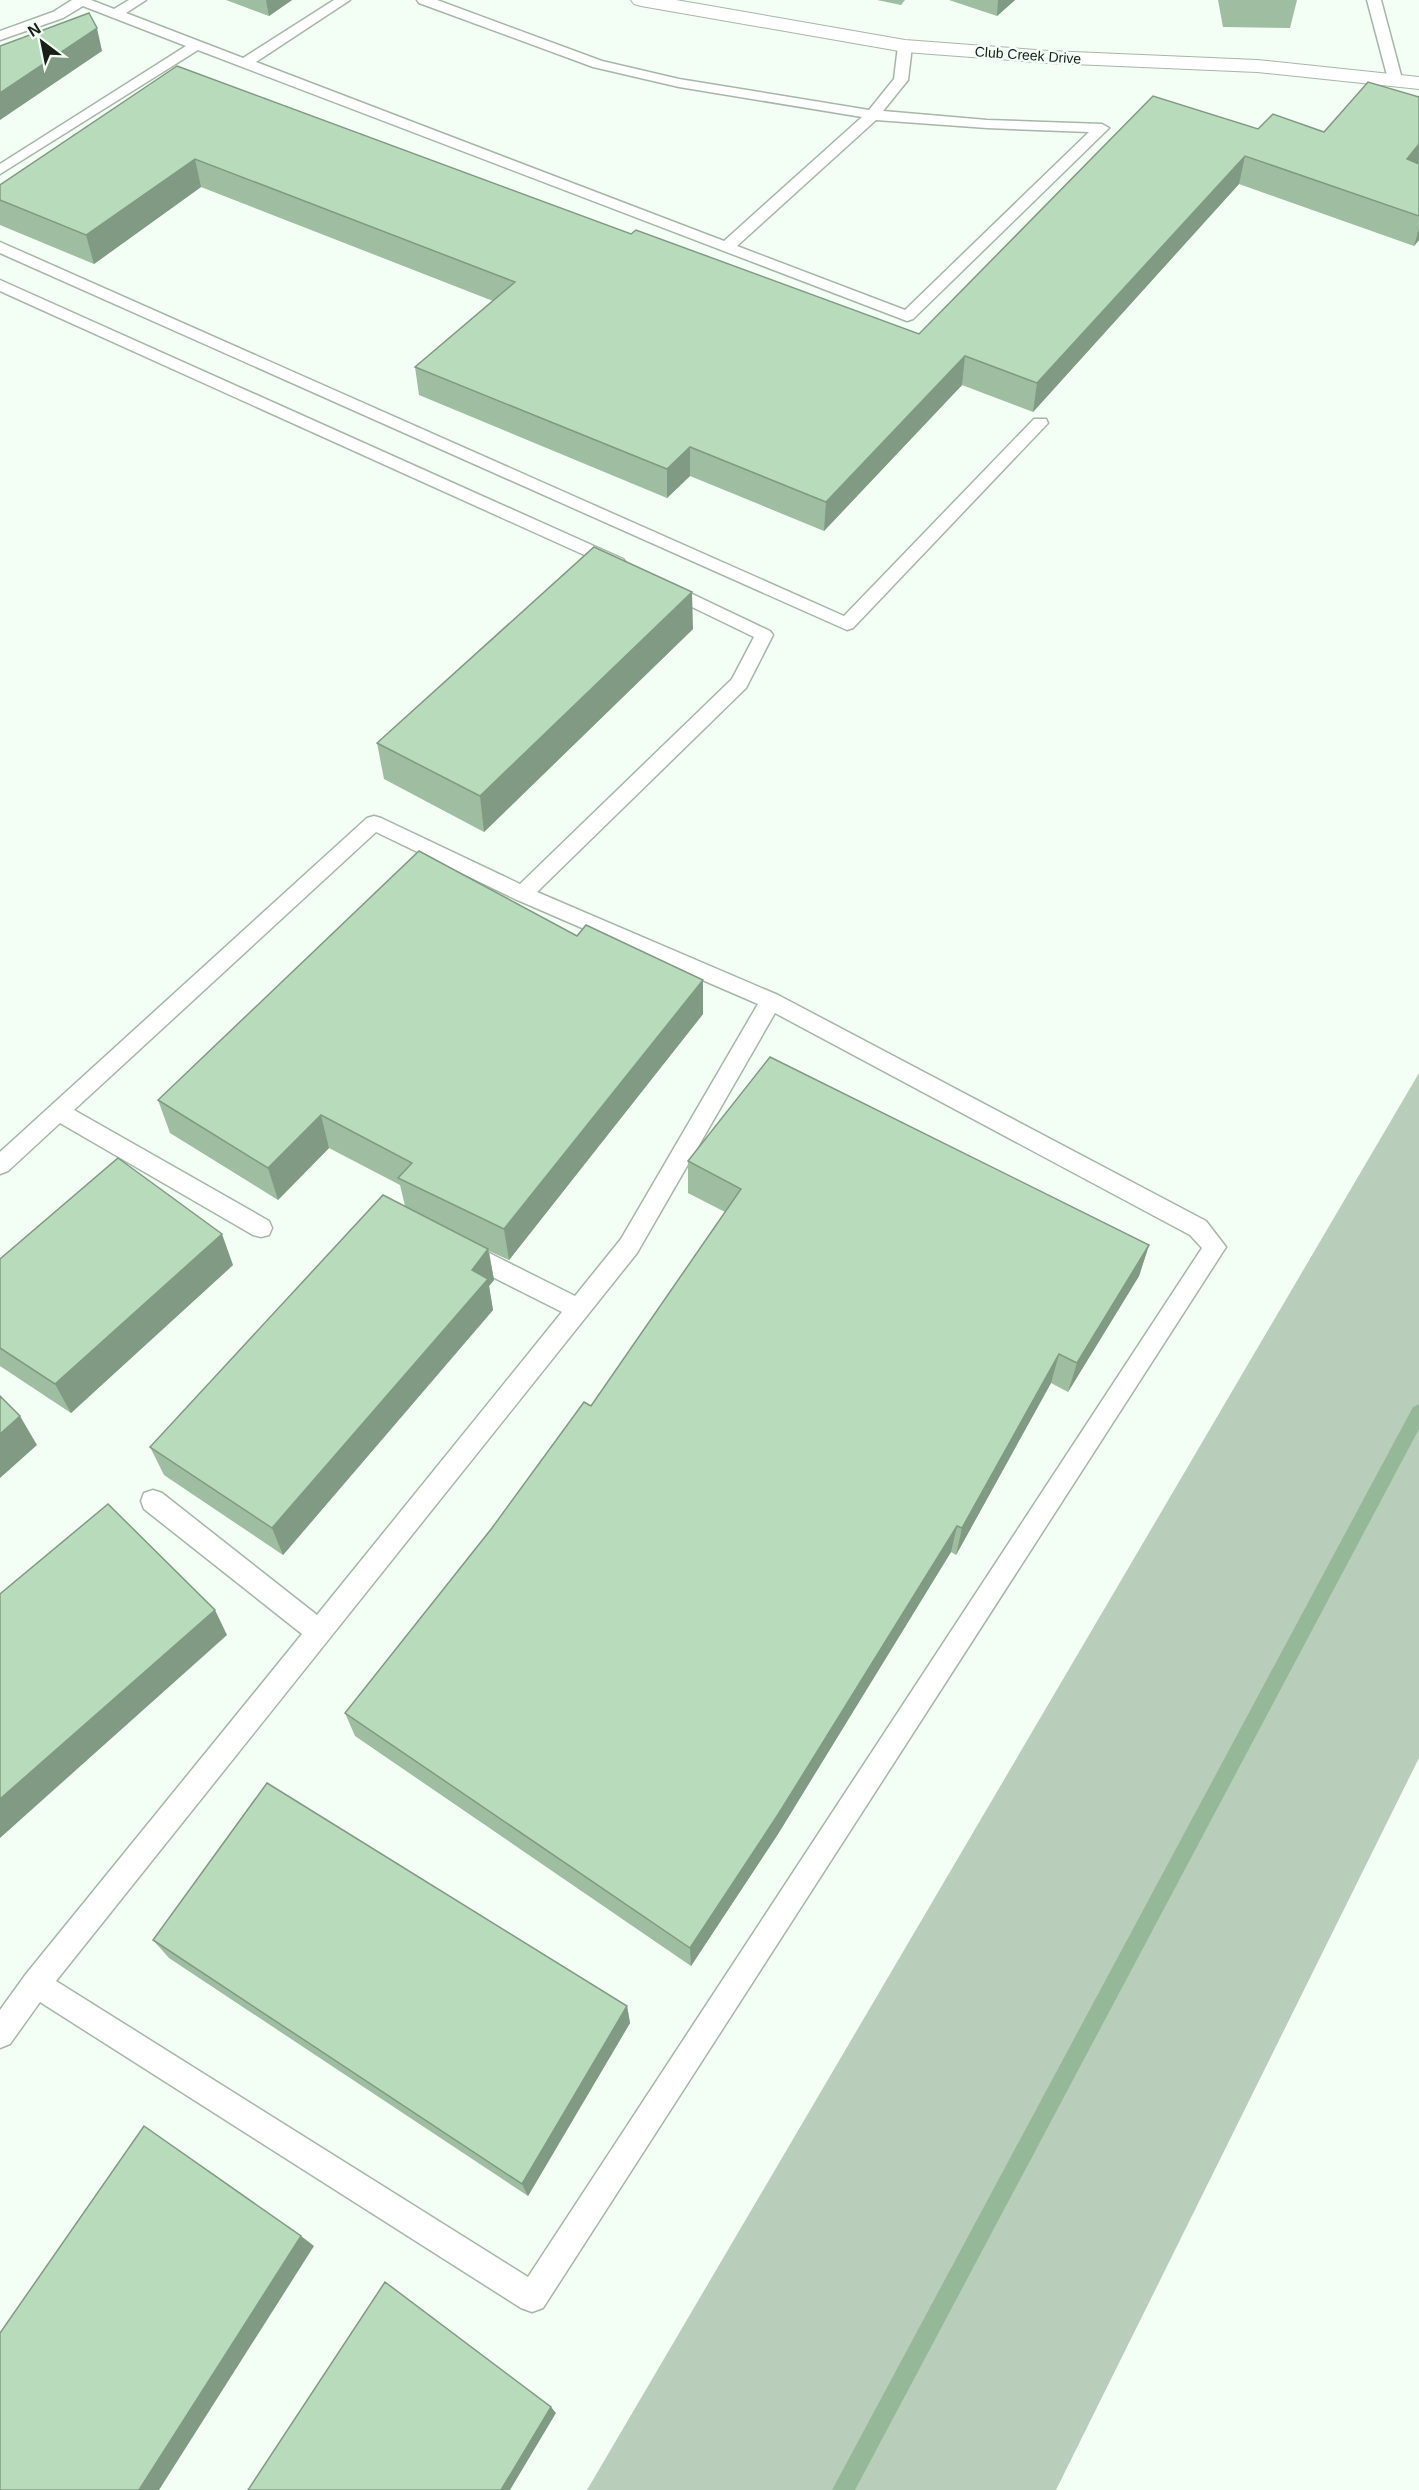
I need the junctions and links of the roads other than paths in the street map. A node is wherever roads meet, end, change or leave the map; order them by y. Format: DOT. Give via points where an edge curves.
graph roads {
  1 [pos="139,0"];
  2 [pos="343,0"];
  3 [pos="424,0"];
  4 [pos="641,0"];
  5 [pos="1374,0"];
  6 [pos="81,1"];
  7 [pos="115,14"];
  8 [pos="0,36"];
  9 [pos="197,45"];
  10 [pos="905,46"];
  11 [pos="245,63"];
  12 [pos="1395,79"];
  13 [pos="1419,83"];
  14 [pos="873,115"];
  15 [pos="0,170"];
  16 [pos="0,247"];
  17 [pos="726,247"];
  18 [pos="0,285"];
  19 [pos="1040,423"];
  20 [pos="629,569"];
  21 [pos="650,579"];
  22 [pos="522,894"];
  23 [pos="771,1001"];
  24 [pos="58,1111"];
  25 [pos="0,1165"];
  26 [pos="261,1228"];
  27 [pos="443,1241"];
  28 [pos="578,1309"];
  29 [pos="153,1501"];
  30 [pos="319,1632"];
  31 [pos="36,1984"];
  32 [pos="0,2034"];
  1 -- 7 [label="lane"];
  2 -- 11 [label="lane"];
  3 -- 14 [label="lane" via="598,64 679,83"];
  4 -- 10 [label="street, Club Creek Drive"];
  5 -- 12 [label="lane"];
  6 -- 7 [label="lane"];
  6 -- 8 [label="lane" via="58,15"];
  7 -- 9 [label="lane"];
  9 -- 11 [label="lane"];
  9 -- 15 [label="lane"];
  10 -- 12 [label="street, Club Creek Drive" via="1257,66"];
  10 -- 14 [label="lane" via="901,80"];
  11 -- 17 [label="lane"];
  12 -- 13 [label="street, Club Creek Drive"];
  14 -- 17 [label="lane"];
  14 -- 17 [label="lane" via="1102,128 907,316"];
  16 -- 19 [label="lane" via="847,624"];
  18 -- 20 [label="lane"];
  21 -- 22 [label="lane" via="764,635 738,682"];
  22 -- 23 [label="lane"];
  22 -- 24 [label="lane" via="374,823"];
  23 -- 28 [label="lane" via="628,1246"];
  23 -- 31 [label="lane" via="1198,1228 1215,1247 532,2296"];
  24 -- 25 [label="lane"];
  24 -- 26 [label="lane"];
  27 -- 28 [label="lane"];
  28 -- 30 [label="lane"];
  29 -- 30 [label="lane"];
  30 -- 31 [label="lane"];
  31 -- 32 [label="lane"];
}
